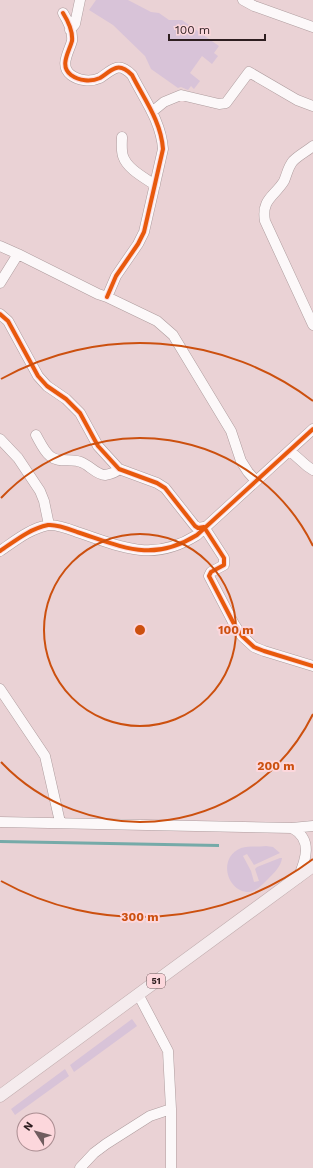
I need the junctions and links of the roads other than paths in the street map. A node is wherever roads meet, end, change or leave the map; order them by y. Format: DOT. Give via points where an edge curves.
graph roads {
  1 [pos="80,0"];
  2 [pos="243,0"];
  3 [pos="63,13"];
  4 [pos="313,27"];
  5 [pos="70,30"];
  6 [pos="313,106"];
  7 [pos="153,111"];
  8 [pos="122,136"];
  9 [pos="313,146"];
  10 [pos="155,186"];
  11 [pos="0,246"];
  12 [pos="18,254"];
  13 [pos="0,283"];
  14 [pos="107,297"];
  15 [pos="0,314"];
  16 [pos="313,325"];
  17 [pos="313,429"];
  18 [pos="36,435"];
  19 [pos="0,439"];
  20 [pos="290,451"];
  21 [pos="118,469"];
  22 [pos="313,470"];
  23 [pos="256,481"];
  24 [pos="49,525"];
  25 [pos="204,528"];
  26 [pos="0,551"];
  27 [pos="313,666"];
  28 [pos="0,689"];
  29 [pos="0,822"];
  30 [pos="60,822"];
  31 [pos="313,826"];
  32 [pos="292,828"];
  33 [pos="313,866"];
  34 [pos="297,878"];
  35 [pos="138,994"];
  36 [pos="0,1096"];
  37 [pos="171,1109"];
  38 [pos="80,1168"];
  39 [pos="171,1168"];
  1 -- 5 [label="street" via="75,24"];
  2 -- 4 [label="street"];
  3 -- 5 [label="street"];
  5 -- 7 [label="street" via="72,40 65,57 68,72 87,81 99,79 115,68 127,70"];
  6 -- 7 [label="street" via="297,100 249,72 226,103 219,104 181,95 164,102"];
  7 -- 10 [label="street" via="163,138 164,149"];
  8 -- 10 [label="street" via="123,156 128,164"];
  9 -- 16 [label="street" via="294,160 263,212"];
  10 -- 14 [label="street" via="144,232 116,276"];
  11 -- 12 [label="street"];
  12 -- 13 [label="street"];
  12 -- 14 [label="street"];
  14 -- 23 [label="street" via="157,321 173,335 231,431 241,461"];
  15 -- 21 [label="street" via="8,321 38,376 80,413 98,446"];
  17 -- 20 [label="street"];
  18 -- 21 [label="street" via="50,456 57,460 83,462 103,475 114,473"];
  19 -- 24 [label="street" via="18,458 40,491"];
  20 -- 22 [label="street"];
  20 -- 23 [label="street"];
  21 -- 25 [label="street" via="165,488 195,526"];
  23 -- 25 [label="street"];
  24 -- 25 [label="street" via="69,529 127,549 155,551 190,539"];
  24 -- 26 [label="street" via="23,535"];
  25 -- 27 [label="street" via="224,558 224,565 211,572 209,576 242,636 254,647"];
  28 -- 30 [label="street" via="45,756"];
  29 -- 30 [label="street"];
  30 -- 32 [label="street"];
  31 -- 32 [label="street"];
  32 -- 34 [label="street" via="300,832 306,845 306,859"];
  33 -- 34 [label="main road, 51"];
  34 -- 35 [label="main road, 51"];
  35 -- 36 [label="main road, 51"];
  35 -- 37 [label="street" via="168,1051"];
  37 -- 38 [label="street" via="150,1116 106,1144"];
  37 -- 39 [label="street"];
}
